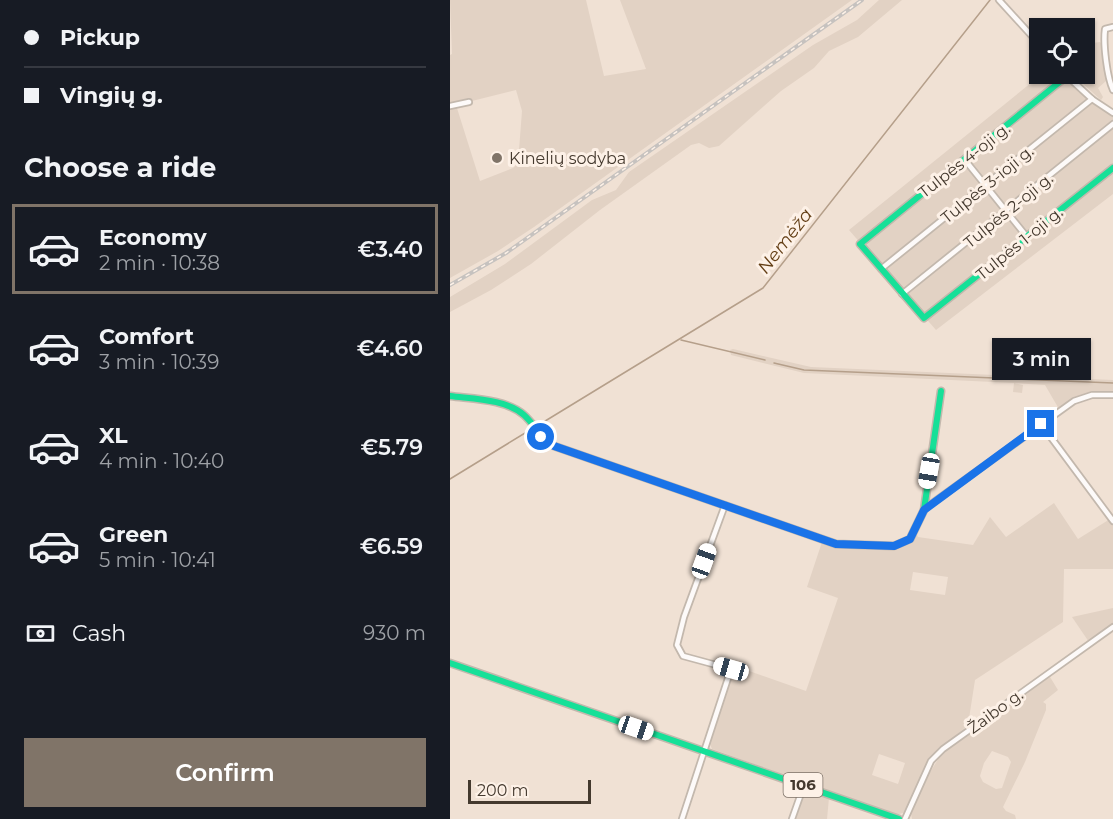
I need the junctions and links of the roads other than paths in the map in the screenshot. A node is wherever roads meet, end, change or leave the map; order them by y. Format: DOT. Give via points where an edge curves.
graph roads {
  1 [pos="999,0"];
  2 [pos="1113,27"];
  3 [pos="1029,33"];
  4 [pos="1055,84"];
  5 [pos="1076,84"];
  6 [pos="1113,90"];
  7 [pos="1092,99"];
  8 [pos="469,102"];
  9 [pos="450,106"];
  10 [pos="1113,106"];
  11 [pos="1110,111"];
  12 [pos="1113,124"];
  13 [pos="965,160"];
  14 [pos="1113,168"];
  15 [pos="985,186"];
  16 [pos="1006,211"];
  17 [pos="1026,237"];
  18 [pos="881,269"];
  19 [pos="902,294"];
  20 [pos="941,391"];
  21 [pos="1113,395"];
  22 [pos="450,396"];
  23 [pos="1041,424"];
  24 [pos="725,505"];
  25 [pos="924,510"];
  26 [pos="1113,521"];
  27 [pos="1113,627"];
  28 [pos="450,663"];
  29 [pos="706,752"];
  30 [pos="804,785"];
  31 [pos="682,819"];
  32 [pos="792,819"];
  33 [pos="899,819"];
  34 [pos="905,819"];
  1 -- 3 [label="street"];
  2 -- 6 [label="street" via="1105,30 1104,42"];
  4 -- 13 [label="street, Tulpės 4-oji g."];
  5 -- 7 [label="street"];
  7 -- 11 [label="street"];
  7 -- 15 [label="street, Tulpės 3-ioji g."];
  8 -- 9 [label="street"];
  10 -- 11 [label="street"];
  12 -- 16 [label="street, Tulpės 2-oji g."];
  13 -- 15 [label="street"];
  13 -- 18 [label="street, Tulpės 4-oji g." via="860,244"];
  14 -- 17 [label="street, Tulpės 1-oji g."];
  15 -- 16 [label="street"];
  15 -- 18 [label="street, Tulpės 3-ioji g."];
  16 -- 17 [label="street"];
  16 -- 19 [label="street, Tulpės 2-oji g."];
  17 -- 19 [label="street, Tulpės 1-oji g." via="924,318"];
  18 -- 19 [label="street"];
  20 -- 25 [label="street"];
  21 -- 23 [label="street" via="1079,398"];
  22 -- 24 [label="street" via="514,409 554,446"];
  23 -- 25 [label="street"];
  23 -- 26 [label="street"];
  24 -- 25 [label="street" via="847,546 894,546 906,542"];
  24 -- 29 [label="street" via="677,645 683,656 731,669"];
  27 -- 34 [label="street, Žaibo g." via="943,749 932,761"];
  28 -- 29 [label="street, 106"];
  29 -- 30 [label="street, 106"];
  29 -- 31 [label="street"];
  30 -- 32 [label="street"];
  30 -- 33 [label="street, 106"];
}
